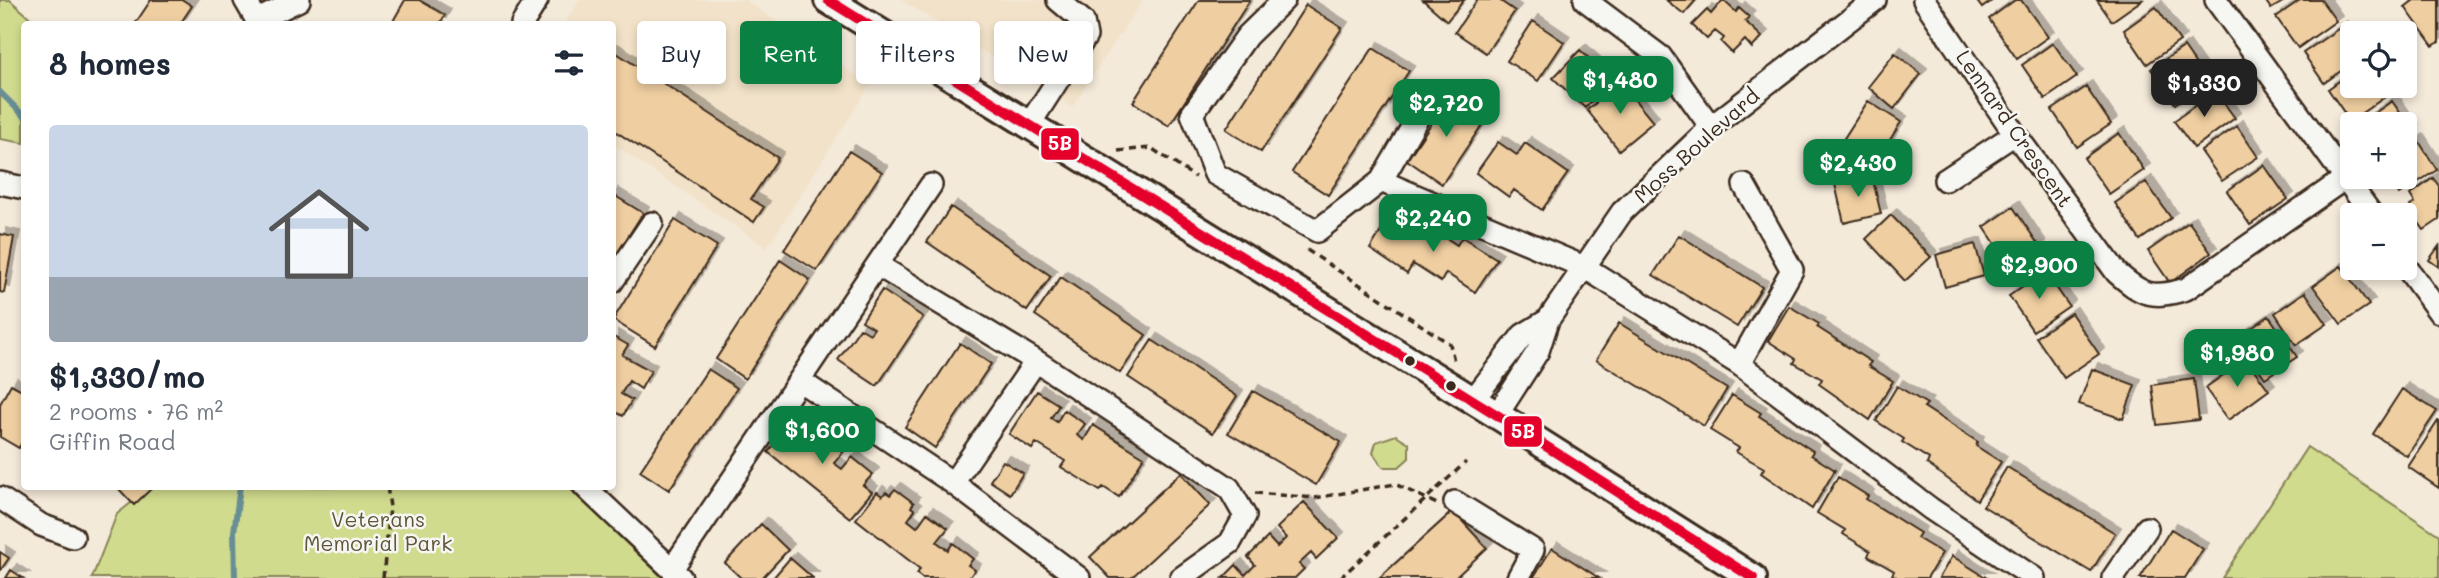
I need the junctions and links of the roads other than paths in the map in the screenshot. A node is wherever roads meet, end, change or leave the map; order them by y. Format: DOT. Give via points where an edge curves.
graph roads {
  1 [pos="245,0"];
  2 [pos="299,0"];
  3 [pos="537,0"];
  4 [pos="828,0"];
  5 [pos="1058,0"];
  6 [pos="1284,0"];
  7 [pos="1585,0"];
  8 [pos="1875,0"];
  9 [pos="1924,0"];
  10 [pos="2216,0"];
  11 [pos="257,21"];
  12 [pos="260,21"];
  13 [pos="524,21"];
  14 [pos="1425,105"];
  15 [pos="1029,125"];
  16 [pos="1711,127"];
  17 [pos="2015,134"];
  18 [pos="2340,168"];
  19 [pos="1945,180"];
  20 [pos="1381,181"];
  21 [pos="2340,182"];
  22 [pos="0,183"];
  23 [pos="1744,184"];
  24 [pos="931,185"];
  25 [pos="21,187"];
  26 [pos="652,223"];
  27 [pos="879,266"];
  28 [pos="1584,267"];
  29 [pos="616,276"];
  30 [pos="2416,280"];
  31 [pos="2439,312"];
  32 [pos="1548,320"];
  33 [pos="1036,361"];
  34 [pos="1739,364"];
  35 [pos="800,381"];
  36 [pos="1473,400"];
  37 [pos="1497,415"];
  38 [pos="953,483"];
  39 [pos="588,490"];
  40 [pos="0,498"];
  41 [pos="1455,502"];
  42 [pos="2147,528"];
  43 [pos="72,537"];
  44 [pos="676,573"];
  45 [pos="1079,578"];
  46 [pos="1181,578"];
  47 [pos="1518,578"];
  48 [pos="1753,578"];
  49 [pos="2034,578"];
  50 [pos="2113,578"];
  1 -- 11 [label="street"];
  2 -- 12 [label="street"];
  3 -- 13 [label="street"];
  4 -- 15 [label="main road"];
  5 -- 15 [label="street" via="1083,21 1086,36"];
  6 -- 20 [label="street" via="1247,36 1192,114 1215,174 1317,230"];
  7 -- 16 [label="street" via="1661,57"];
  8 -- 16 [label="street, Moss Boulevard"];
  9 -- 17 [label="street, Lennard Crescent"];
  10 -- 18 [label="street"];
  14 -- 20 [label="street"];
  15 -- 36 [label="main road"];
  16 -- 28 [label="street, Moss Boulevard" via="1622,212"];
  17 -- 19 [label="street"];
  17 -- 21 [label="street, Lennard Crescent" via="2117,273 2136,289 2160,297 2186,289"];
  20 -- 28 [label="street"];
  22 -- 25 [label="street"];
  23 -- 34 [label="street" via="1792,270"];
  24 -- 27 [label="street"];
  26 -- 29 [label="street"];
  27 -- 33 [label="street"];
  27 -- 35 [label="street"];
  28 -- 32 [label="street, Moss Boulevard"];
  28 -- 34 [label="street"];
  30 -- 31 [label="street"];
  32 -- 36 [label="street, Moss Boulevard" via="1523,335"];
  32 -- 37 [label="street, Moss Boulevard" via="1538,351"];
  33 -- 38 [label="street"];
  33 -- 46 [label="street" via="1229,488 1245,516 1230,543"];
  34 -- 49 [label="street" via="1931,509"];
  35 -- 38 [label="street"];
  35 -- 44 [label="street"];
  36 -- 37 [label="main road"];
  37 -- 48 [label="main road"];
  38 -- 45 [label="street"];
  39 -- 44 [label="street"];
  40 -- 43 [label="street" via="41,525"];
  41 -- 47 [label="street" via="1533,551"];
  42 -- 50 [label="street"];
}
